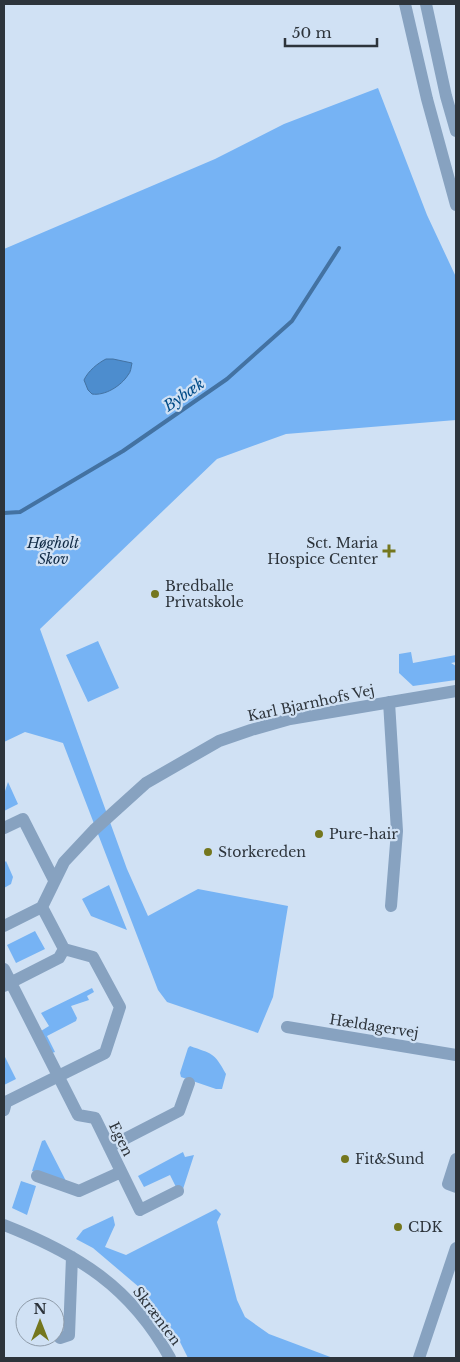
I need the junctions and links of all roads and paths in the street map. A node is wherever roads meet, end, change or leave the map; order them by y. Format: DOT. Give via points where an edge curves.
graph roads {
  1 [pos="405,4"];
  2 [pos="426,4"];
  3 [pos="456,131"];
  4 [pos="456,205"];
  5 [pos="456,692"];
  6 [pos="389,702"];
  7 [pos="4,828"];
  8 [pos="54,880"];
  9 [pos="391,906"];
  10 [pos="42,907"];
  11 [pos="4,926"];
  12 [pos="64,949"];
  13 [pos="4,969"];
  14 [pos="7,984"];
  15 [pos="287,1027"];
  16 [pos="456,1055"];
  17 [pos="58,1077"];
  18 [pos="189,1083"];
  19 [pos="4,1110"];
  20 [pos="109,1148"];
  21 [pos="456,1160"];
  22 [pos="121,1172"];
  23 [pos="37,1176"];
  24 [pos="456,1187"];
  25 [pos="178,1191"];
  26 [pos="4,1225"];
  27 [pos="456,1248"];
  28 [pos="72,1256"];
  29 [pos="65,1336"];
  30 [pos="170,1358"];
  31 [pos="419,1358"];
  1 -- 4 [label="street"];
  2 -- 3 [label="street"];
  5 -- 6 [label="street, Karl Bjarnhofs Vej"];
  6 -- 8 [label="street, Karl Bjarnhofs Vej" via="290,720 219,741 146,782 88,836 64,862"];
  6 -- 9 [label="street, Karl Bjarnhofs Vej" via="397,831"];
  7 -- 8 [label="street" via="23,819"];
  8 -- 10 [label="street, Karl Bjarnhofs Vej"];
  10 -- 11 [label="street"];
  10 -- 12 [label="street"];
  12 -- 14 [label="street" via="59,958"];
  12 -- 17 [label="street" via="93,957 120,1007 105,1053"];
  13 -- 14 [label="street, Egen"];
  14 -- 17 [label="street, Egen"];
  15 -- 16 [label="street, Hældagervej"];
  17 -- 19 [label="street" via="6,1102"];
  17 -- 20 [label="street, Egen" via="78,1115 94,1118"];
  18 -- 20 [label="street" via="179,1111"];
  20 -- 22 [label="street, Egen"];
  21 -- 24 [label="street" via="448,1184"];
  22 -- 23 [label="street, Egen" via="79,1191"];
  22 -- 25 [label="street" via="140,1210"];
  26 -- 28 [label="street, Skrænten"];
  27 -- 31 [label="street"];
  28 -- 29 [label="street" via="69,1335"];
  28 -- 30 [label="street, Skrænten" via="110,1282 134,1304"];
}
